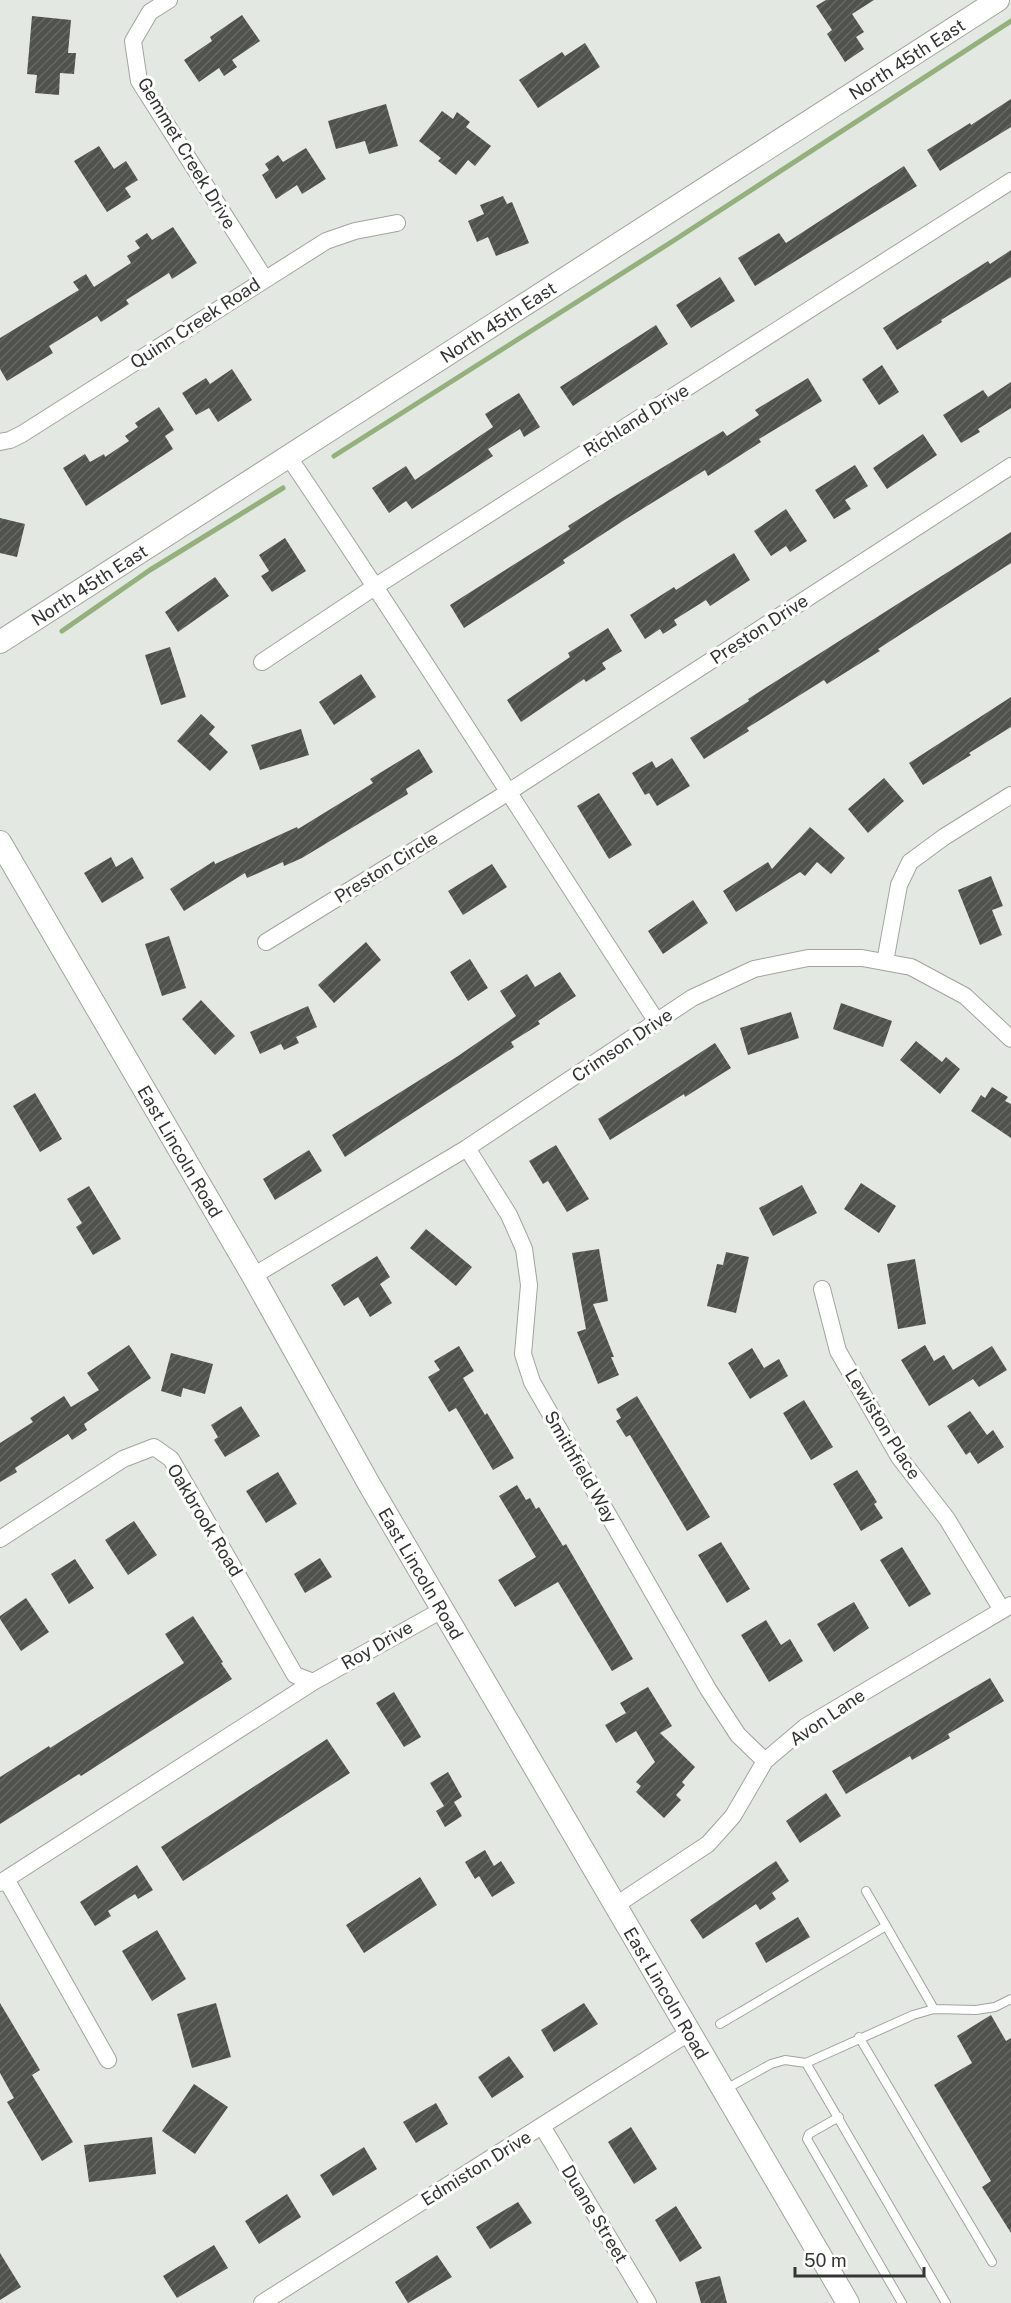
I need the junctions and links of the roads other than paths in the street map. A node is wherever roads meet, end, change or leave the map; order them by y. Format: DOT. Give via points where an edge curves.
graph roads {
  1 [pos="170,0"];
  2 [pos="998,0"];
  3 [pos="1011,181"];
  4 [pos="397,223"];
  5 [pos="265,279"];
  6 [pos="0,442"];
  7 [pos="288,456"];
  8 [pos="1011,466"];
  9 [pos="376,586"];
  10 [pos="0,642"];
  11 [pos="262,662"];
  12 [pos="507,793"];
  13 [pos="1011,795"];
  14 [pos="0,842"];
  15 [pos="266,942"];
  16 [pos="885,962"];
  17 [pos="657,1022"];
  18 [pos="1011,1039"];
  19 [pos="467,1148"];
  20 [pos="253,1276"];
  21 [pos="822,1289"];
  22 [pos="0,1539"];
  23 [pos="1006,1608"];
  24 [pos="442,1610"];
  25 [pos="313,1682"];
  26 [pos="765,1761"];
  27 [pos="3,1881"];
  28 [pos="866,1892"];
  29 [pos="615,1905"];
  30 [pos="886,1926"];
  31 [pos="1011,1999"];
  32 [pos="934,2009"];
  33 [pos="720,2024"];
  34 [pos="690,2032"];
  35 [pos="859,2037"];
  36 [pos="108,2060"];
  37 [pos="806,2063"];
  38 [pos="724,2090"];
  39 [pos="839,2117"];
  40 [pos="542,2126"];
  41 [pos="992,2262"];
  42 [pos="262,2303"];
  43 [pos="648,2303"];
  44 [pos="848,2303"];
  45 [pos="902,2303"];
  46 [pos="946,2303"];
  1 -- 5 [label="street, Gemmet Creek Drive" via="150,12 133,41 139,81"];
  2 -- 7 [label="main road, North 45th East"];
  3 -- 9 [label="street, Richland Drive"];
  4 -- 5 [label="street, Quinn Creek Road" via="326,241"];
  5 -- 6 [label="street, Quinn Creek Road" via="21,434"];
  7 -- 9 [label="street"];
  7 -- 10 [label="main road, North 45th East"];
  8 -- 12 [label="street, Preston Drive"];
  9 -- 11 [label="street, Richland Drive"];
  9 -- 12 [label="street"];
  12 -- 15 [label="street, Preston Circle"];
  12 -- 17 [label="street"];
  13 -- 16 [label="street" via="910,862 899,885"];
  14 -- 20 [label="main road, East Lincoln Road"];
  16 -- 17 [label="street, Crimson Drive" via="808,958 754,969 692,998"];
  16 -- 18 [label="street, Crimson Drive" via="911,967 965,996"];
  17 -- 19 [label="street, Crimson Drive"];
  19 -- 20 [label="street, Crimson Drive"];
  19 -- 26 [label="street, Smithfield Way" via="509,1215 524,1249 529,1285 523,1354 532,1382 708,1689 738,1735"];
  20 -- 24 [label="main road, East Lincoln Road"];
  21 -- 23 [label="street, Lewiston Place" via="838,1351 899,1457"];
  22 -- 25 [label="street, Oakbrook Road" via="123,1459 154,1447 171,1459 295,1675"];
  23 -- 26 [label="street, Avon Lane" via="805,1727"];
  24 -- 25 [label="street, Roy Drive"];
  24 -- 29 [label="main road, East Lincoln Road"];
  25 -- 27 [label="street, Roy Drive"];
  26 -- 29 [label="street, Avon Lane" via="733,1816 708,1844"];
  27 -- 36 [label="street"];
  28 -- 30 [label="lane"];
  29 -- 34 [label="main road, East Lincoln Road"];
  30 -- 32 [label="lane"];
  30 -- 33 [label="lane"];
  31 -- 32 [label="lane" via="976,2010"];
  32 -- 35 [label="lane"];
  34 -- 38 [label="main road, East Lincoln Road"];
  34 -- 40 [label="street, Edmiston Drive"];
  35 -- 37 [label="lane"];
  35 -- 41 [label="lane"];
  37 -- 38 [label="lane" via="786,2060 771,2064"];
  37 -- 39 [label="lane"];
  38 -- 44 [label="main road, East Lincoln Road"];
  39 -- 45 [label="lane" via="807,2139"];
  39 -- 46 [label="lane"];
  40 -- 42 [label="street, Edmiston Drive"];
  40 -- 43 [label="street, Duane Street"];
}
